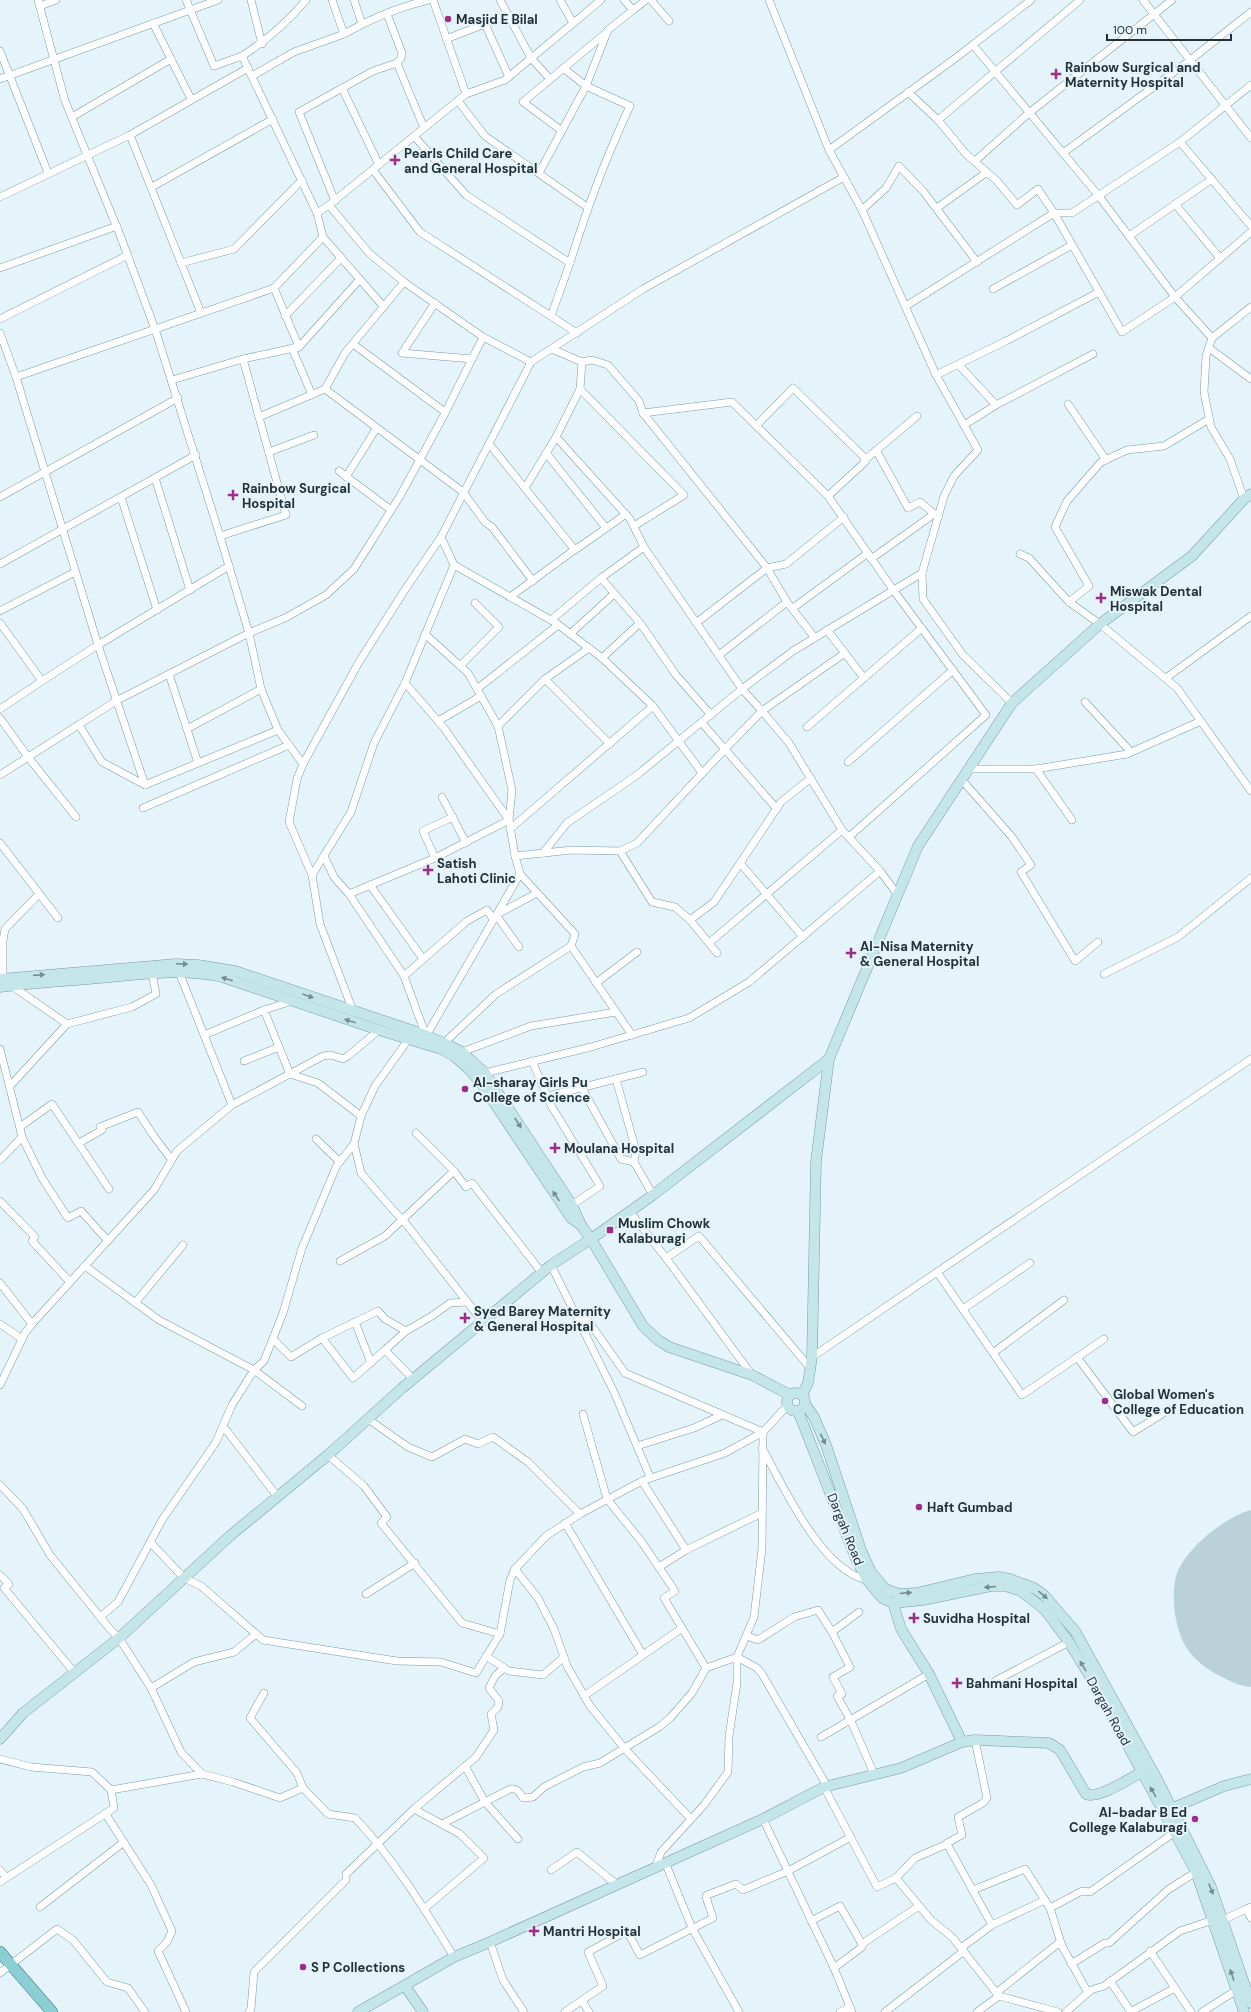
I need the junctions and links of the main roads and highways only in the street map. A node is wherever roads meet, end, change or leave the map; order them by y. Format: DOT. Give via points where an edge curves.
graph roads {
  1 [pos="1247,497"];
  2 [pos="152,970"];
  3 [pos="1,982"];
  4 [pos="829,1059"];
  5 [pos="581,1225"];
  6 [pos="591,1238"];
  7 [pos="789,1400"];
  8 [pos="802,1403"];
  9 [pos="893,1603"];
  10 [pos="0,1739"];
  11 [pos="962,1742"];
  12 [pos="1142,1772"];
  13 [pos="1251,1780"];
  14 [pos="1168,1810"];
  15 [pos="1218,1920"];
  16 [pos="0,1952"];
  17 [pos="405,1986"];
  18 [pos="381,1999"];
  19 [pos="1251,2003"];
  20 [pos="52,2012"];
  21 [pos="358,2012"];
  22 [pos="377,2012"];
  23 [pos="423,2012"];
  24 [pos="1244,2012"];
  1 -- 4 [label="main road" via="1192,556 1100,624 1012,703 918,846"];
  3 -- 2 [label="main road, one-way"];
  2 -- 3 [label="main road" via="12,986"];
  5 -- 2 [label="main road, one-way" via="571,1218 483,1086 454,1056 441,1049 222,977"];
  2 -- 5 [label="main road, one-way" via="176,964 235,971 414,1031 462,1052 486,1073 572,1205"];
  4 -- 6 [label="main road" via="653,1195"];
  4 -- 8 [label="main road" via="816,1162 812,1357"];
  5 -- 6 [label="main road"];
  6 -- 7 [label="main road" via="644,1326 658,1340 669,1347 752,1376"];
  6 -- 10 [label="main road" via="542,1273 413,1379 328,1455 277,1496 119,1638 23,1712"];
  7 -- 8 [label="main road" via="790,1408"];
  7 -- 8 [label="main road" via="799,1393"];
  8 -- 9 [label="main road, Dargah Road" via="856,1559 867,1580 882,1598"];
  8 -- 14 [label="main road, Dargah Road, one-way" via="814,1417 861,1550 870,1572 880,1584 899,1594 975,1579 999,1577 1019,1582 1044,1595 1069,1622 1084,1644"];
  9 -- 11 [label="main road" via="901,1629 929,1674"];
  12 -- 9 [label="main road, Dargah Road, one-way" via="1069,1642 1045,1610 1021,1591 1004,1586 991,1586 923,1600"];
  11 -- 12 [label="main road" via="975,1740 1050,1743 1066,1758 1086,1794 1090,1796 1100,1794"];
  11 -- 17 [label="main road" via="900,1768 825,1787 763,1819 454,1957"];
  14 -- 12 [label="main road, Dargah Road, one-way"];
  13 -- 14 [label="main road" via="1224,1786"];
  14 -- 15 [label="main road, Dargah Road" via="1175,1832"];
  14 -- 15 [label="main road, Dargah Road, one-way" via="1211,1887"];
  15 -- 19 [label="main road, Dargah Road"];
  24 -- 15 [label="main road, Dargah Road, one-way"];
  16 -- 20 [label="main road"];
  17 -- 18 [label="main road"];
  17 -- 23 [label="main road"];
  18 -- 21 [label="main road"];
  18 -- 22 [label="main road"];
}
